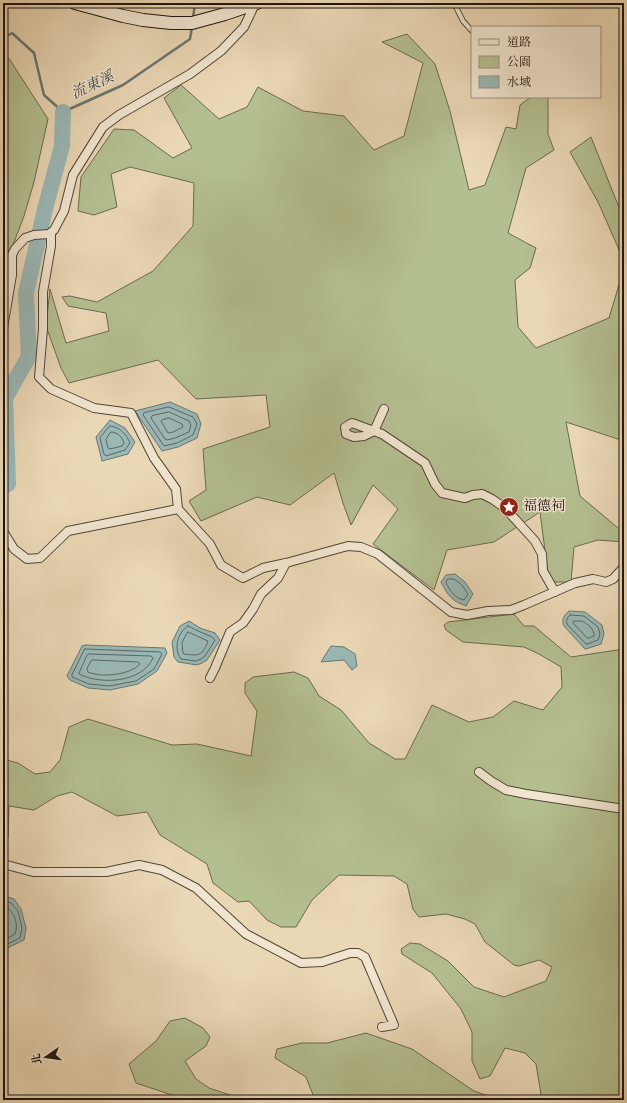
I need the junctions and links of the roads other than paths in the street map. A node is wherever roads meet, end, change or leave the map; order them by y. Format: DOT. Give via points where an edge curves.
graph roads {
  1 [pos="75,3"];
  2 [pos="256,3"];
  3 [pos="454,3"];
  4 [pos="471,29"];
  5 [pos="50,234"];
  6 [pos="3,328"];
  7 [pos="384,408"];
  8 [pos="178,509"];
  9 [pos="3,531"];
  10 [pos="286,564"];
  11 [pos="624,567"];
  12 [pos="555,592"];
  13 [pos="210,678"];
  14 [pos="479,772"];
  15 [pos="624,809"];
  16 [pos="3,864"];
  17 [pos="382,1027"];
  1 -- 2 [label="street" via="143,20 192,23"];
  2 -- 5 [label="street" via="244,27 221,51 190,74 103,127 73,175 64,211"];
  3 -- 4 [label="lane"];
  5 -- 6 [label="street" via="25,238 14,249"];
  5 -- 8 [label="street" via="51,246 43,292 39,377 51,389 94,408 131,413 154,458 176,489"];
  7 -- 12 [label="street" via="374,431 425,463 442,494 465,498 482,494 505,508 535,540 542,554 543,571"];
  8 -- 9 [label="street" via="68,531 40,558 27,559 14,549"];
  8 -- 10 [label="street" via="210,544 221,564 243,578 262,568"];
  10 -- 12 [label="street" via="348,546 360,547 378,554 451,612 467,615 488,610 511,610"];
  10 -- 13 [label="street" via="278,578 261,594 243,623 230,632"];
  11 -- 12 [label="street" via="613,579 606,582 593,579 575,583"];
  14 -- 15 [label="street" via="506,790"];
  16 -- 17 [label="street" via="33,872 106,872 139,865 162,870 196,888 246,934 301,963 322,962 358,953 365,957 394,1024"];
}
